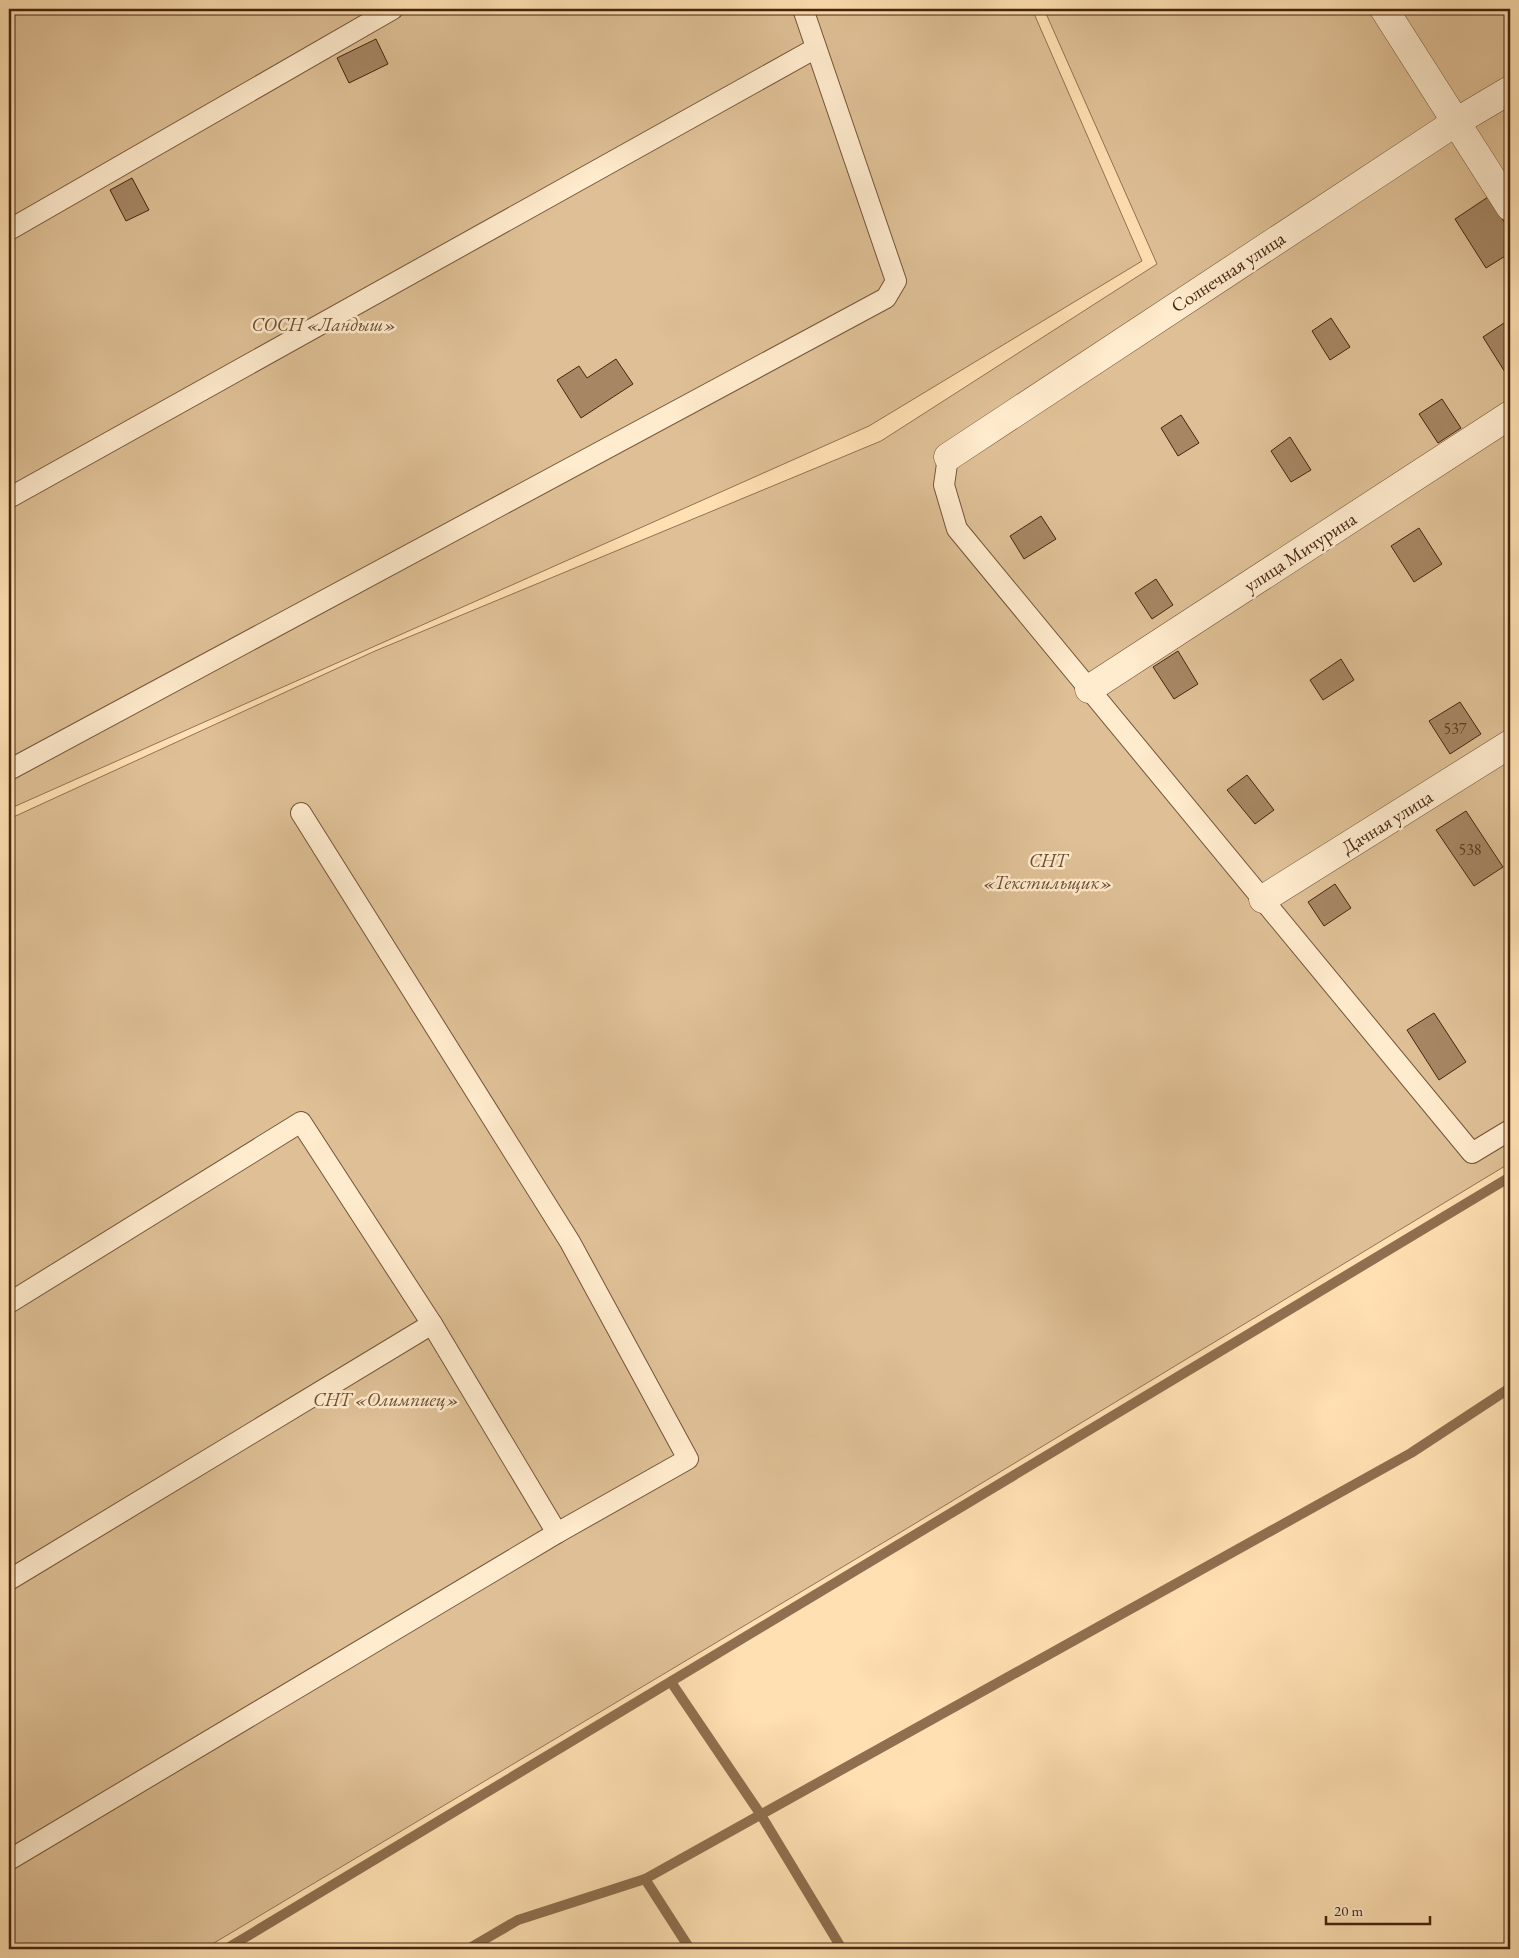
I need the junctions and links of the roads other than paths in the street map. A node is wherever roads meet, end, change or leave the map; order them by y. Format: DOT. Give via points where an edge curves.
graph roads {
  1 [pos="393,9"];
  2 [pos="803,9"];
  3 [pos="1384,9"];
  4 [pos="816,48"];
  5 [pos="1510,90"];
  6 [pos="1456,122"];
  7 [pos="1510,207"];
  8 [pos="9,230"];
  9 [pos="1510,415"];
  10 [pos="948,457"];
  11 [pos="9,498"];
  12 [pos="1089,689"];
  13 [pos="1510,744"];
  14 [pos="9,770"];
  15 [pos="301,814"];
  16 [pos="1263,899"];
  17 [pos="1510,1130"];
  18 [pos="9,1303"];
  19 [pos="432,1324"];
  20 [pos="557,1533"];
  21 [pos="9,1580"];
  22 [pos="9,1860"];
  1 -- 8 [label="lane"];
  2 -- 4 [label="lane"];
  3 -- 6 [label="street"];
  4 -- 11 [label="lane"];
  4 -- 14 [label="lane" via="896,281 886,298"];
  5 -- 6 [label="street, Солнечная улица"];
  6 -- 7 [label="street"];
  6 -- 10 [label="street, Солнечная улица"];
  9 -- 12 [label="street, улица Мичурина"];
  10 -- 12 [label="lane" via="944,485 957,529"];
  12 -- 16 [label="lane"];
  13 -- 16 [label="street, Дачная улица"];
  15 -- 20 [label="lane" via="570,1242 688,1459"];
  16 -- 17 [label="lane" via="1472,1153"];
  18 -- 19 [label="lane" via="301,1122"];
  19 -- 20 [label="lane"];
  19 -- 21 [label="lane"];
  20 -- 22 [label="lane"];
}
